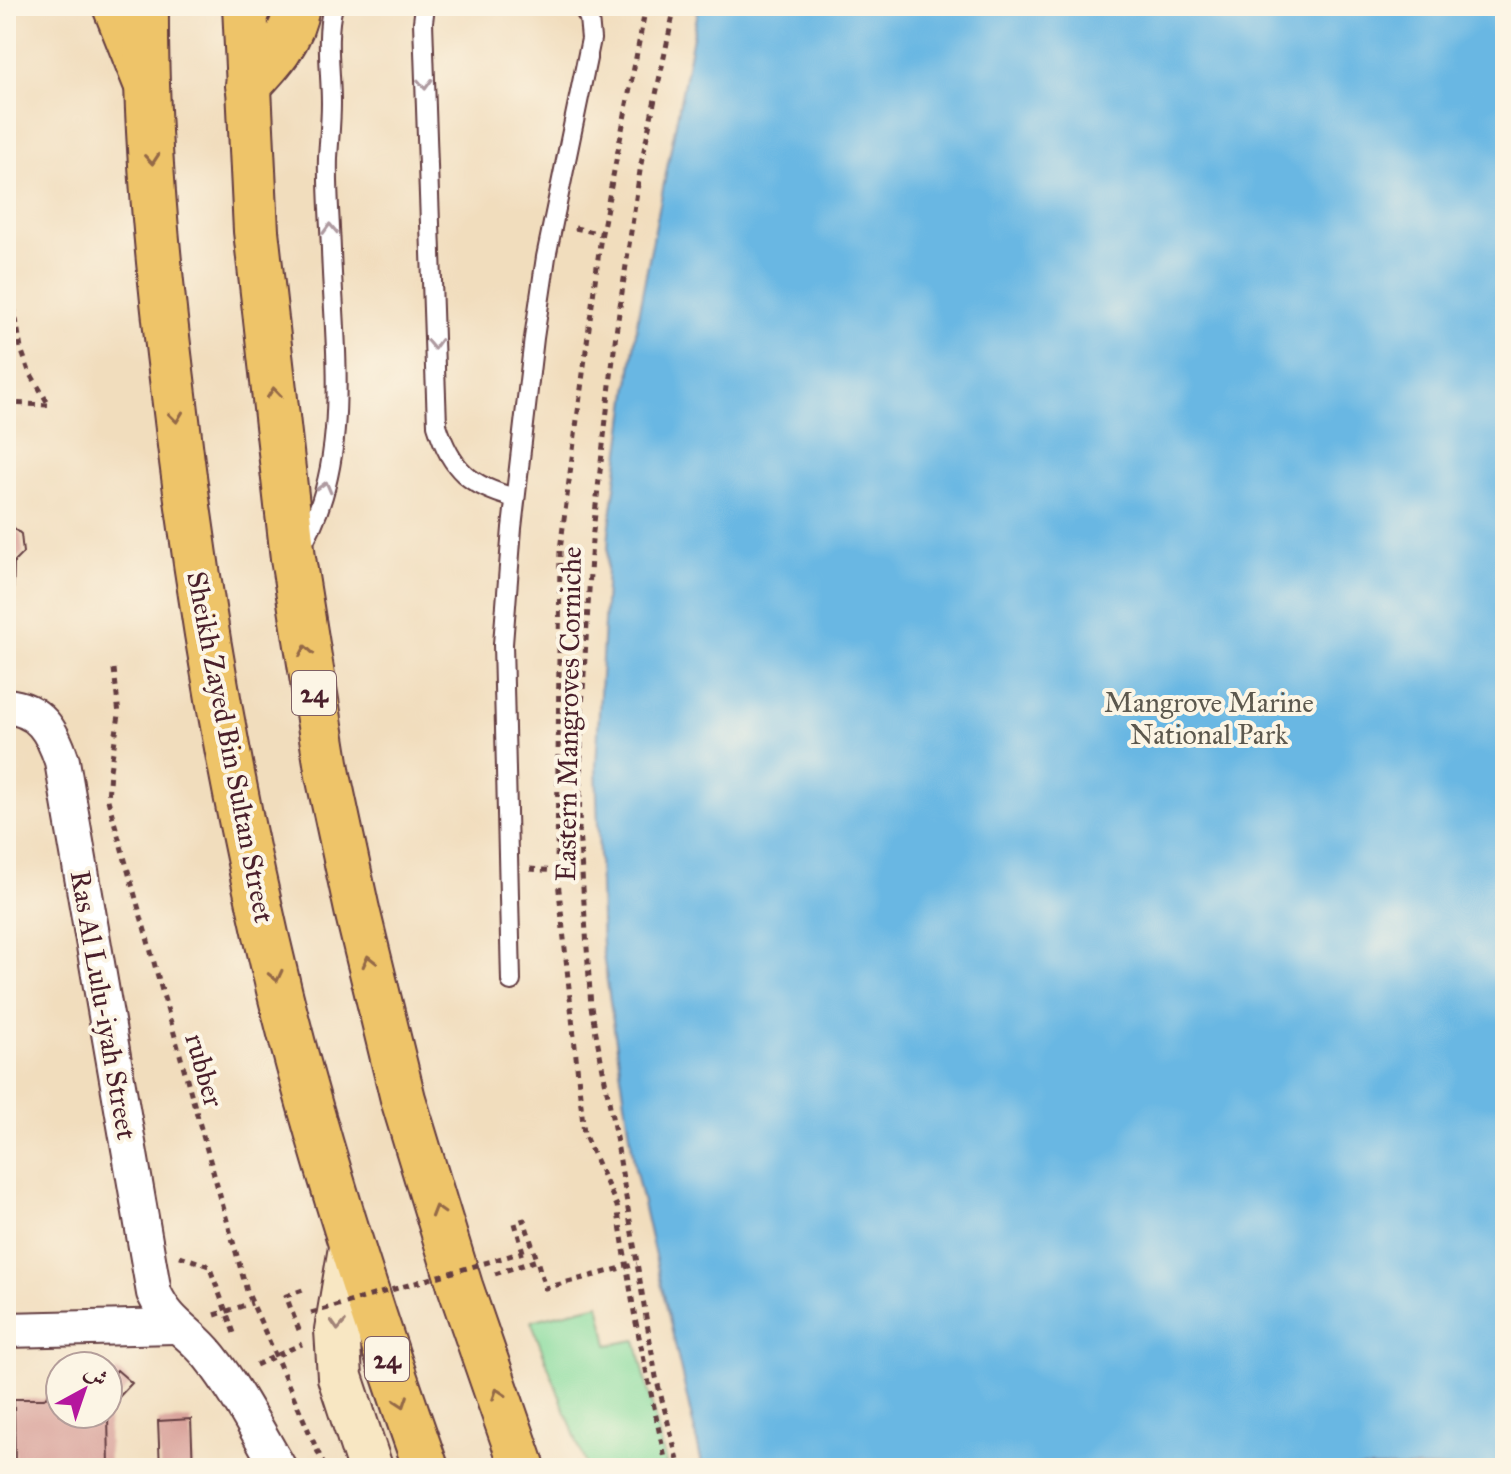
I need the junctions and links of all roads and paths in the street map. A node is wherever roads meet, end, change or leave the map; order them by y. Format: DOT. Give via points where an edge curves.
graph roads {
  1 [pos="115,6"];
  2 [pos="146,6"];
  3 [pos="245,6"];
  4 [pos="297,6"];
  5 [pos="333,6"];
  6 [pos="582,6"];
  7 [pos="646,6"];
  8 [pos="675,6"];
  9 [pos="422,11"];
  10 [pos="145,81"];
  11 [pos="248,86"];
  12 [pos="6,259"];
  13 [pos="6,403"];
  14 [pos="515,498"];
  15 [pos="293,558"];
  16 [pos="114,669"];
  17 [pos="6,706"];
  18 [pos="511,981"];
  19 [pos="144,1245"];
  20 [pos="351,1248"];
  21 [pos="537,1260"];
  22 [pos="637,1264"];
  23 [pos="627,1267"];
  24 [pos="460,1286"];
  25 [pos="175,1326"];
  26 [pos="6,1330"];
  27 [pos="274,1356"];
  28 [pos="238,1376"];
  29 [pos="279,1468"];
  30 [pos="325,1468"];
  31 [pos="370,1468"];
  32 [pos="426,1468"];
  33 [pos="523,1468"];
  34 [pos="667,1468"];
  35 [pos="680,1468"];
  1 -- 10 [label="main road"];
  2 -- 10 [label="main road, Sheikh Zayed Bin Sultan Street / 24"];
  3 -- 11 [label="main road, 24"];
  4 -- 11 [label="main road" via="284,44"];
  15 -- 5 [label="lane, one-way" via="311,530 333,452 328,159"];
  6 -- 14 [label="lane" via="591,29 546,257"];
  7 -- 23 [label="path" via="600,243 560,550 557,699 557,871 584,1134 617,1206"];
  8 -- 22 [label="path, Eastern Mangroves Corniche" via="641,164 616,333 592,540 582,707 579,829 591,1007"];
  9 -- 14 [label="lane, one-way" via="437,425 461,473 479,486"];
  10 -- 20 [label="main road, Sheikh Zayed Bin Sultan Street / 24, one-way" via="182,464 225,739 281,995"];
  15 -- 11 [label="main road, 24, one-way" via="256,231"];
  12 -- 13 [label="path" via="21,349 49,405"];
  14 -- 18 [label="lane" via="503,644"];
  24 -- 15 [label="main road, 24, one-way" via="403,1099 357,910 328,775"];
  16 -- 27 [label="path, rubber" via="119,715 108,800 247,1291"];
  17 -- 19 [label="street, Ras Al Lulu-iyah Street" via="40,719 54,735 62,761"];
  19 -- 25 [label="street, Ras Al Lulu-iyah Street" via="154,1293"];
  19 -- 28 [label="path" via="209,1266"];
  20 -- 31 [label="main road, one-way" via="337,1330 340,1377"];
  20 -- 32 [label="main road, Sheikh Zayed Bin Sultan Street / 24, one-way"];
  21 -- 23 [label="path" via="545,1288"];
  21 -- 24 [label="path"];
  21 -- 27 [label="path, bridge" via="524,1220 515,1223 523,1252 311,1313 303,1290 286,1296 303,1344"];
  22 -- 23 [label="path"];
  22 -- 35 [label="path, Eastern Mangroves Corniche" via="656,1377"];
  23 -- 34 [label="path"];
  33 -- 24 [label="main road, 24, one-way"];
  25 -- 26 [label="street"];
  25 -- 28 [label="street, Ras Al Lulu-iyah Street"];
  27 -- 28 [label="path"];
  27 -- 30 [label="path, rubber"];
  28 -- 29 [label="street, Ras Al Lulu-iyah Street"];
}
